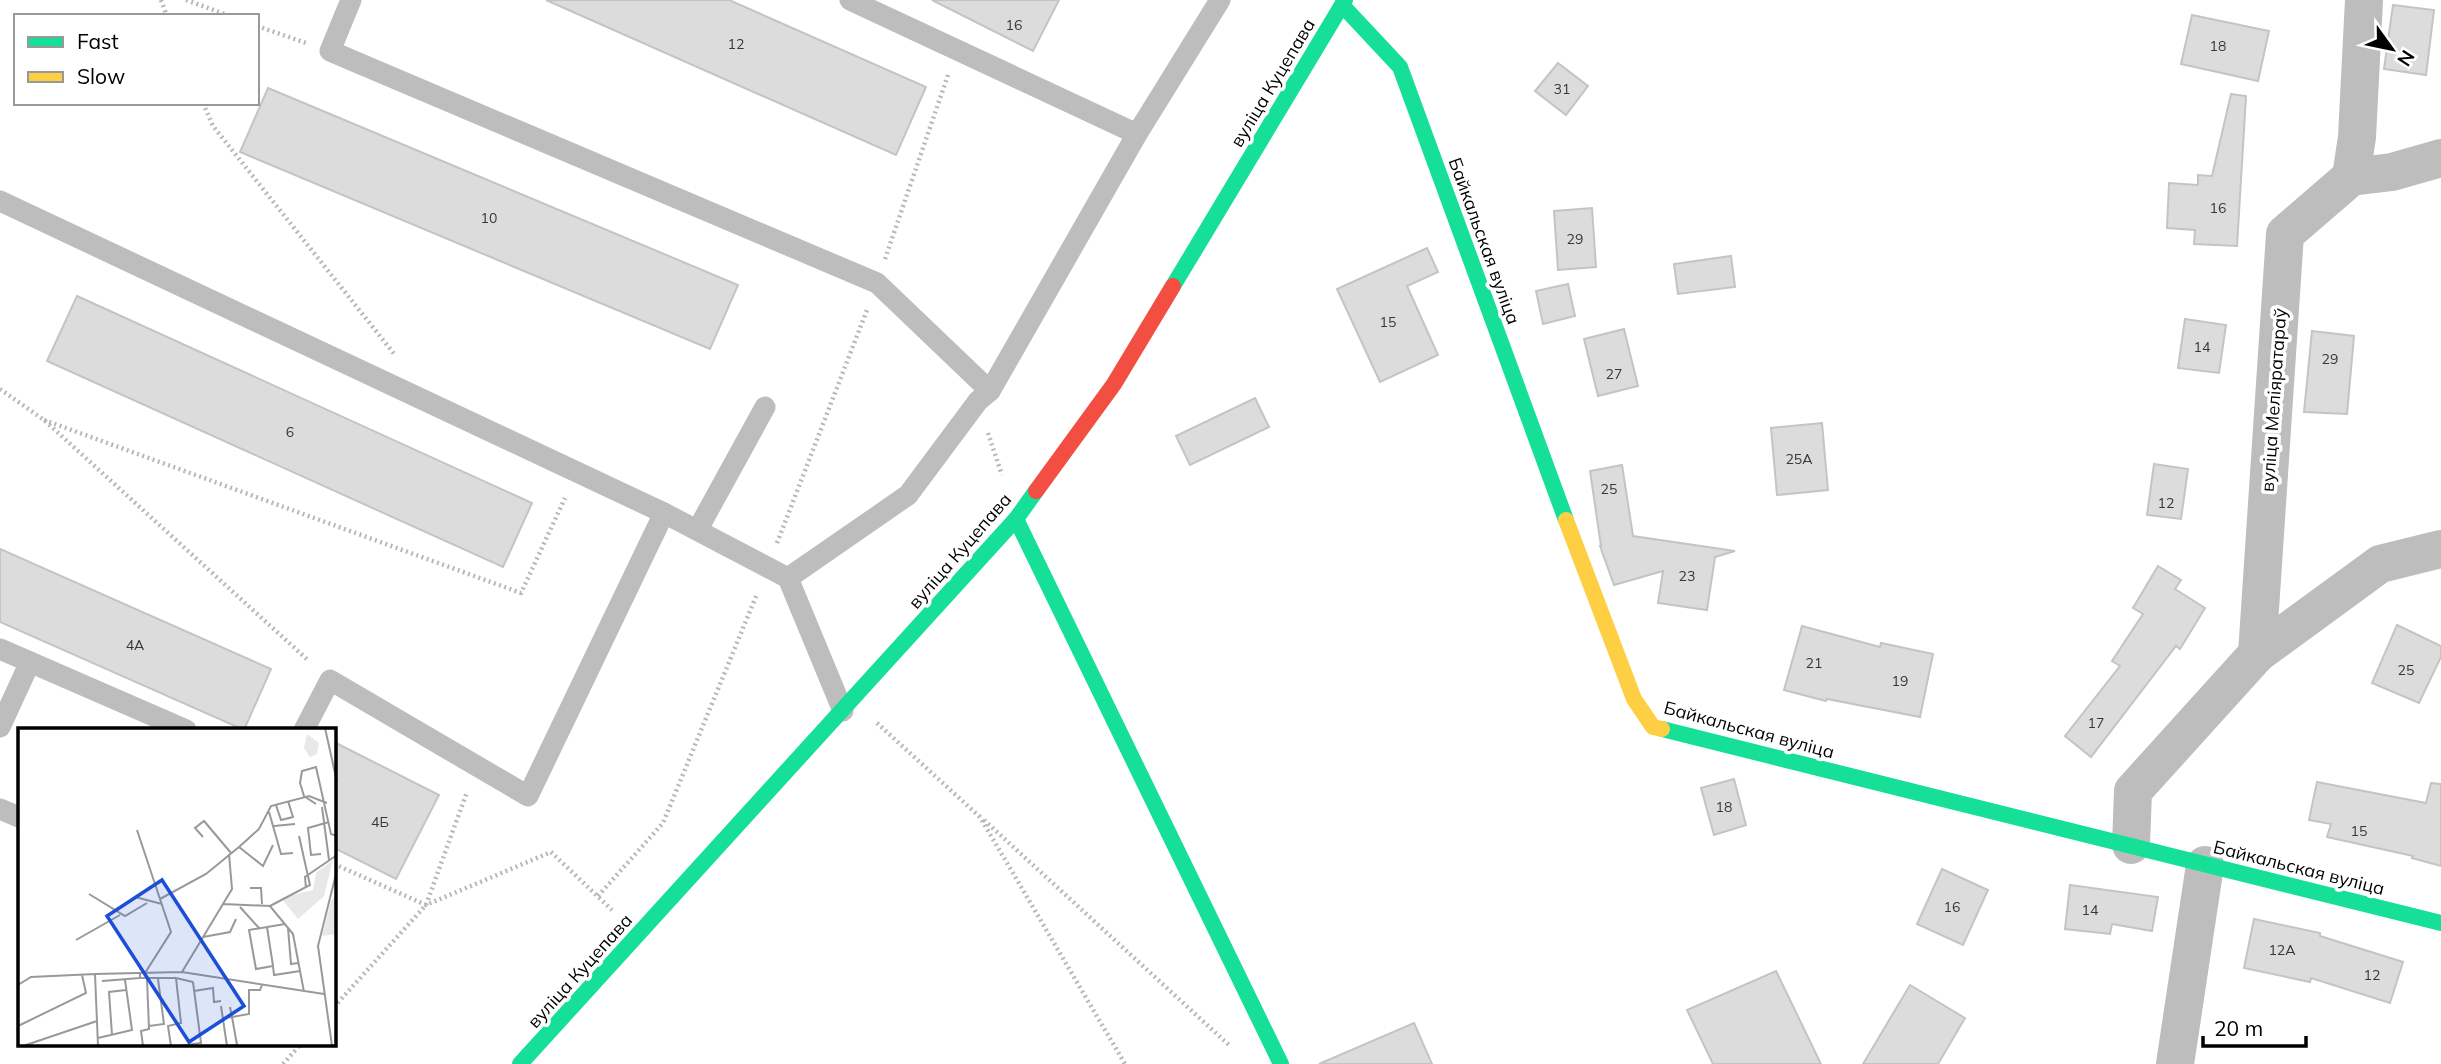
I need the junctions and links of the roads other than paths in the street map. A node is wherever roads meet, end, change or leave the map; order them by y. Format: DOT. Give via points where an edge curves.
graph roads {
  1 [pos="351,0"];
  2 [pos="850,0"];
  3 [pos="1220,0"];
  4 [pos="2364,0"];
  5 [pos="1344,2"];
  6 [pos="1137,134"];
  7 [pos="2441,158"];
  8 [pos="2351,177"];
  9 [pos="0,201"];
  10 [pos="984,396"];
  11 [pos="765,407"];
  12 [pos="664,513"];
  13 [pos="1016,519"];
  14 [pos="698,529"];
  15 [pos="2441,549"];
  16 [pos="788,578"];
  17 [pos="0,649"];
  18 [pos="2257,654"];
  19 [pos="30,662"];
  20 [pos="848,705"];
  21 [pos="0,727"];
  22 [pos="181,728"];
  23 [pos="305,728"];
  24 [pos="0,809"];
  25 [pos="18,817"];
  26 [pos="2131,845"];
  27 [pos="2204,865"];
  28 [pos="2441,923"];
  29 [pos="520,1064"];
  30 [pos="1281,1064"];
  31 [pos="2175,1064"];
  1 -- 10 [label="lane" via="330,51 877,283"];
  2 -- 6 [label="lane"];
  3 -- 6 [label="lane"];
  4 -- 8 [label="street"];
  5 -- 13 [label="street, вуліца Куцепава" via="1114,384"];
  5 -- 26 [label="street, Байкальская вуліца" via="1400,67 1634,699 1653,727"];
  6 -- 10 [label="lane"];
  7 -- 8 [label="street" via="2392,172"];
  8 -- 18 [label="street, вуліца Меліяратараў" via="2285,234"];
  9 -- 12 [label="lane"];
  10 -- 16 [label="lane" via="908,495"];
  11 -- 14 [label="lane"];
  12 -- 14 [label="lane"];
  12 -- 23 [label="lane" via="528,796 330,680"];
  13 -- 20 [label="street, вуліца Куцепава"];
  13 -- 30 [label="street"];
  14 -- 16 [label="lane"];
  15 -- 18 [label="street" via="2380,564"];
  16 -- 20 [label="lane"];
  17 -- 19 [label="lane"];
  18 -- 26 [label="street" via="2133,791"];
  19 -- 21 [label="lane"];
  19 -- 22 [label="lane"];
  20 -- 29 [label="street, вуліца Куцепава"];
  24 -- 25 [label="lane"];
  26 -- 27 [label="street, Байкальская вуліца"];
  27 -- 28 [label="street, Байкальская вуліца"];
  27 -- 31 [label="street"];
}
